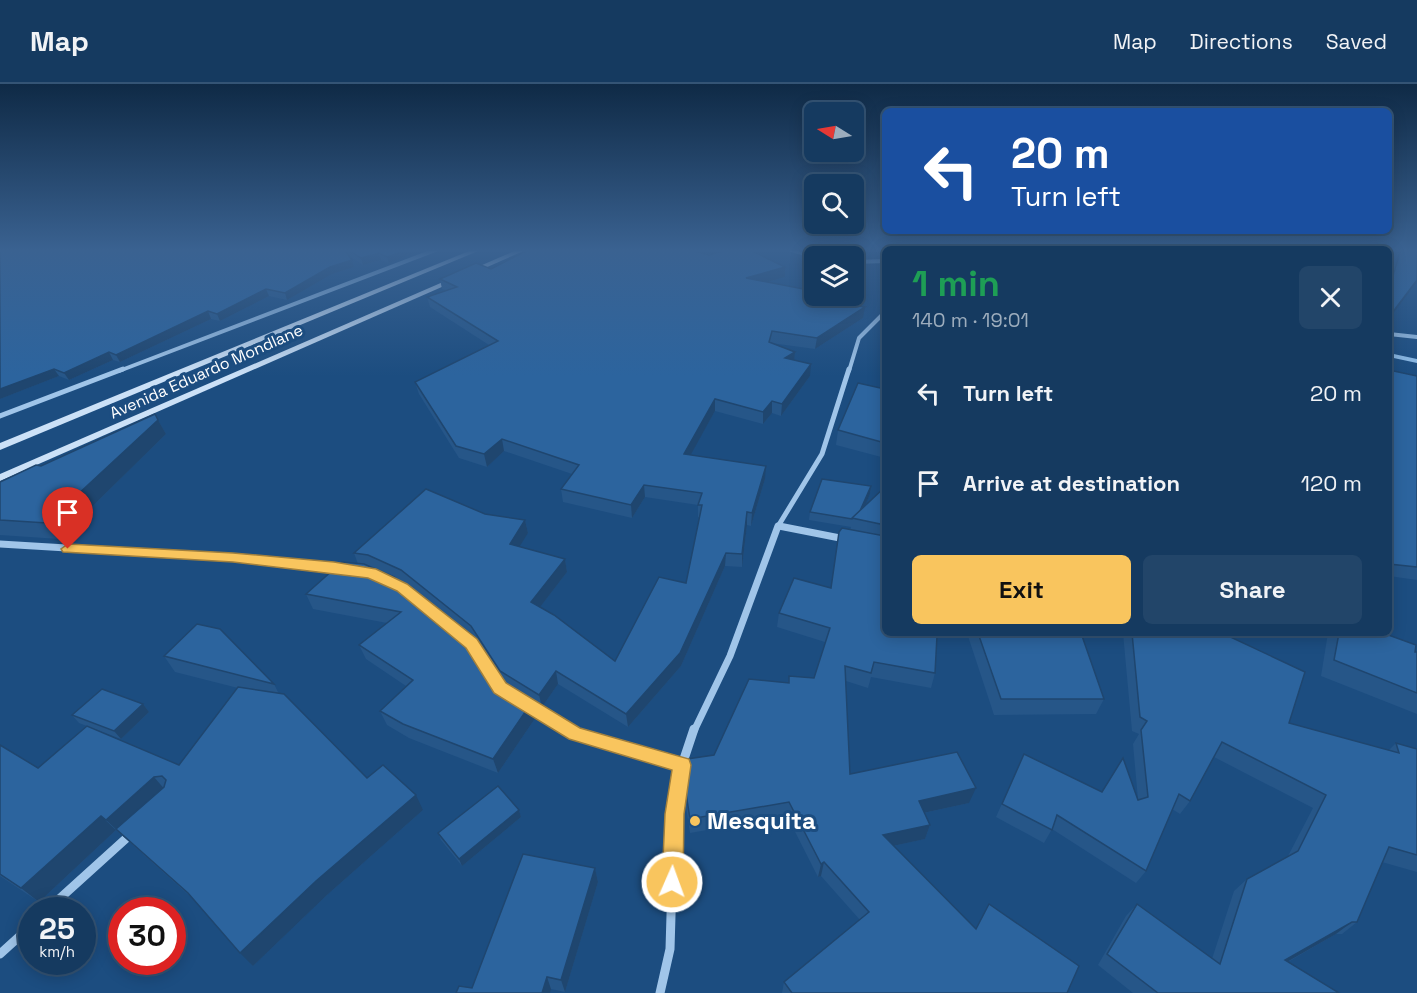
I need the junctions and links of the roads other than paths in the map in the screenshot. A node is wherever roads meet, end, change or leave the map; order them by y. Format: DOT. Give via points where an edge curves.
graph roads {
  1 [pos="327,291"];
  2 [pos="376,291"];
  3 [pos="427,291"];
  4 [pos="882,315"];
  5 [pos="1392,334"];
  6 [pos="1417,337"];
  7 [pos="0,416"];
  8 [pos="0,447"];
  9 [pos="0,478"];
  10 [pos="778,526"];
  11 [pos="853,540"];
  12 [pos="0,544"];
  13 [pos="352,570"];
  14 [pos="454,628"];
  15 [pos="500,688"];
  16 [pos="519,699"];
  17 [pos="682,765"];
  18 [pos="139,827"];
  19 [pos="61,897"];
  20 [pos="18,938"];
  21 [pos="0,954"];
  22 [pos="660,993"];
  1 -- 7 [label="street"];
  2 -- 8 [label="main road, Avenida Eduardo Mondlane"];
  3 -- 9 [label="main road, Avenida Eduardo Mondlane"];
  4 -- 10 [label="street" via="859,338 822,454"];
  5 -- 6 [label="street"];
  10 -- 11 [label="street"];
  10 -- 17 [label="street" via="730,656 695,728"];
  12 -- 13 [label="street" via="233,558"];
  14 -- 15 [label="street" via="471,643"];
  16 -- 17 [label="street" via="575,734"];
  17 -- 22 [label="street" via="674,814 670,949"];
  18 -- 19 [label="street"];
  20 -- 21 [label="street"];
}
